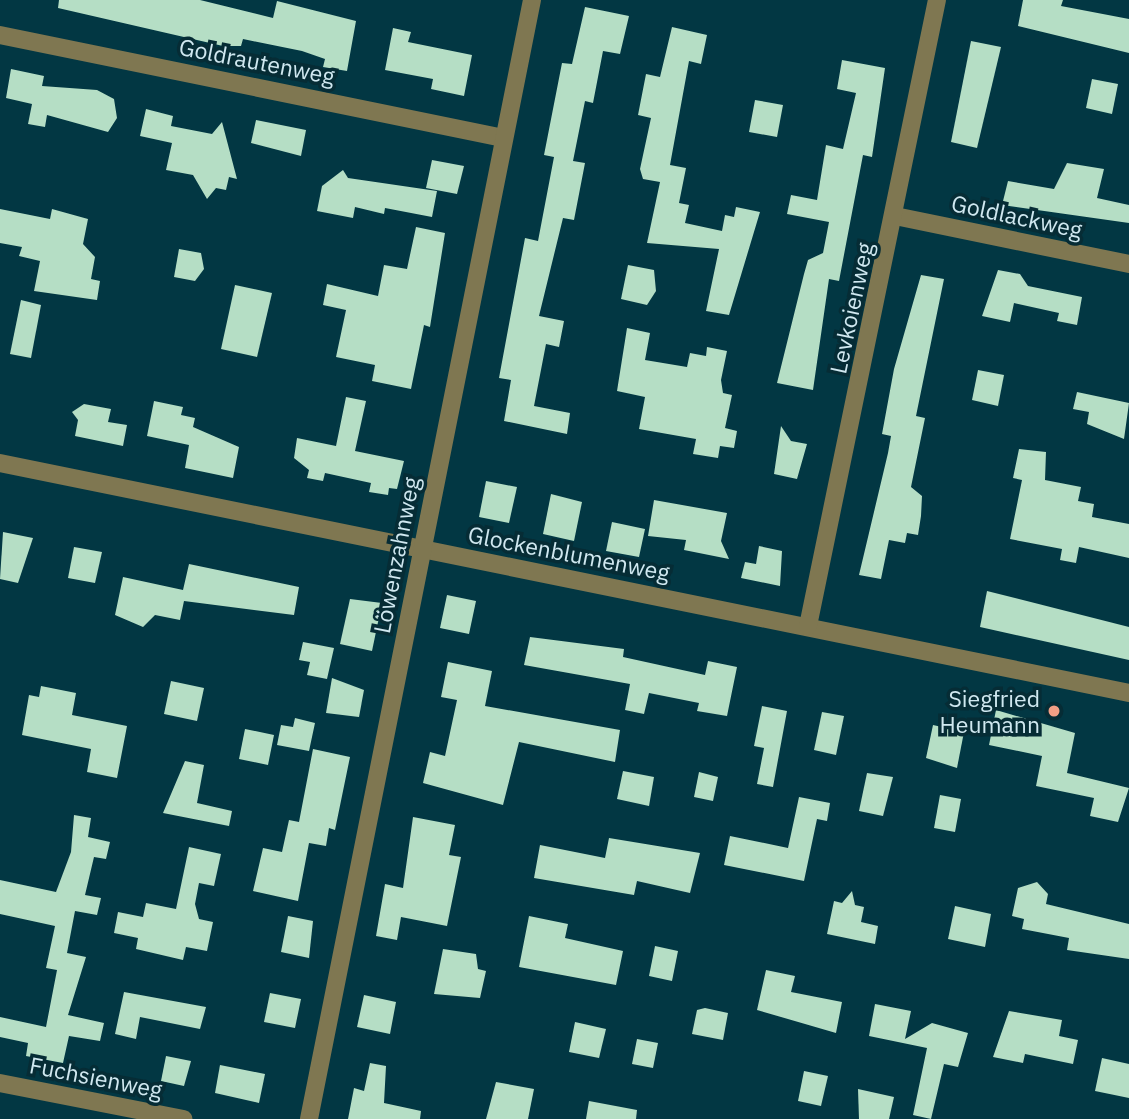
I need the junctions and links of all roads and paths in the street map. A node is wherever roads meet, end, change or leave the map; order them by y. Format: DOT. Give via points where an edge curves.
graph roads {
  1 [pos="532,0"];
  2 [pos="937,0"];
  3 [pos="0,35"];
  4 [pos="503,138"];
  5 [pos="895,216"];
  6 [pos="1129,264"];
  7 [pos="0,463"];
  8 [pos="422,548"];
  9 [pos="808,626"];
  10 [pos="1129,692"];
  11 [pos="0,1083"];
  12 [pos="183,1119"];
  13 [pos="309,1119"];
  1 -- 4 [label="street, Löwenzahnweg"];
  2 -- 5 [label="street, Levkoienweg"];
  3 -- 4 [label="street, Goldrautenweg"];
  4 -- 8 [label="street, Löwenzahnweg"];
  5 -- 6 [label="street, Goldlackweg"];
  5 -- 9 [label="street, Levkoienweg"];
  7 -- 8 [label="street, Glockenblumenweg"];
  8 -- 9 [label="street, Glockenblumenweg"];
  8 -- 13 [label="street, Löwenzahnweg"];
  9 -- 10 [label="street, Glockenblumenweg"];
  11 -- 12 [label="street, Fuchsienweg"];
}
